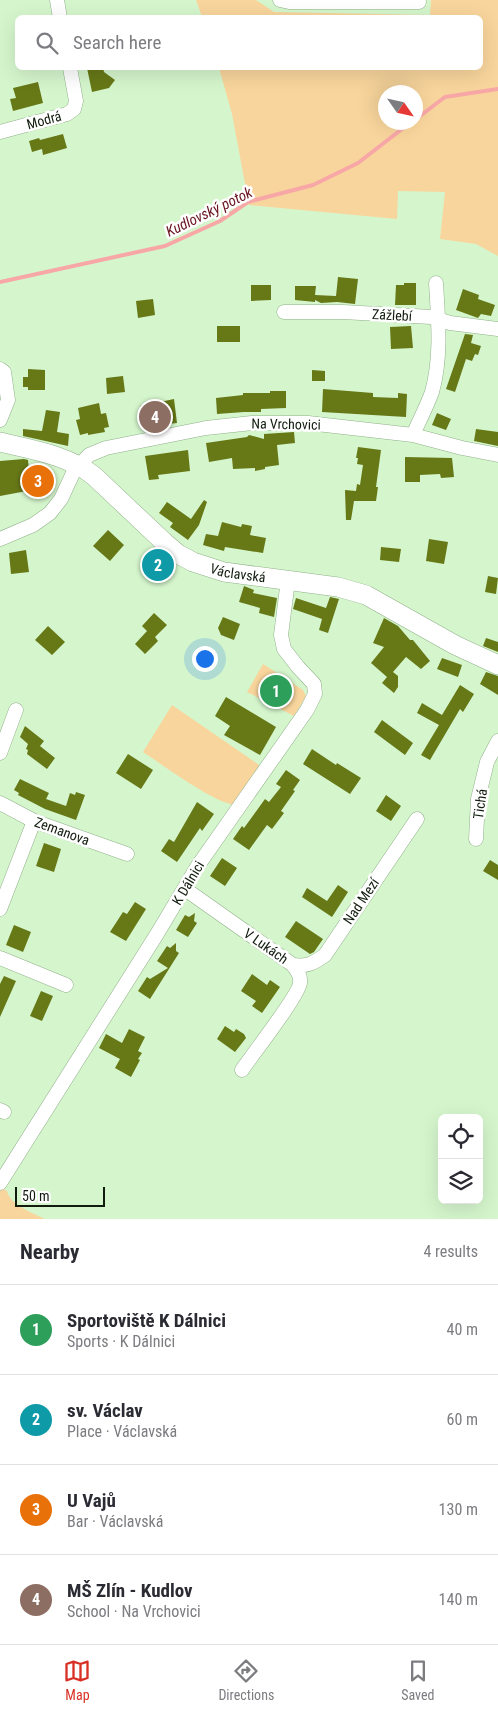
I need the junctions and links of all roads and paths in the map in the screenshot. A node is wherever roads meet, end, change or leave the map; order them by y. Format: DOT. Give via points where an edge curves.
graph roads {
  1 [pos="56,0"];
  2 [pos="280,0"];
  3 [pos="419,2"];
  4 [pos="59,15"];
  5 [pos="70,70"];
  6 [pos="0,132"];
  7 [pos="436,283"];
  8 [pos="284,312"];
  9 [pos="439,320"];
  10 [pos="498,329"];
  11 [pos="0,369"];
  12 [pos="0,420"];
  13 [pos="413,434"];
  14 [pos="0,442"];
  15 [pos="498,455"];
  16 [pos="78,465"];
  17 [pos="0,539"];
  18 [pos="288,580"];
  19 [pos="498,665"];
  20 [pos="16,710"];
  21 [pos="498,741"];
  22 [pos="0,753"];
  23 [pos="0,803"];
  24 [pos="417,819"];
  25 [pos="34,821"];
  26 [pos="476,839"];
  27 [pos="127,854"];
  28 [pos="185,890"];
  29 [pos="0,909"];
  30 [pos="0,958"];
  31 [pos="294,965"];
  32 [pos="66,985"];
  33 [pos="242,1070"];
  34 [pos="0,1183"];
  1 -- 4 [label="street"];
  2 -- 3 [label="street"];
  5 -- 6 [label="street, Modrá" via="76,101 68,114"];
  7 -- 9 [label="street"];
  8 -- 9 [label="street, Zážlebí" via="343,312"];
  9 -- 10 [label="street, Zážlebí"];
  9 -- 13 [label="street" via="432,392"];
  11 -- 12 [label="street" via="4,372 8,400"];
  13 -- 15 [label="street, Na Vrchovici"];
  13 -- 16 [label="street, Na Vrchovici" via="308,423 252,423 206,428 106,448 89,455"];
  14 -- 16 [label="street, Václavská"];
  16 -- 17 [label="street" via="50,513 33,525"];
  16 -- 18 [label="street, Václavská" via="178,554 224,572"];
  18 -- 19 [label="street, Václavská" via="338,587 366,595"];
  18 -- 28 [label="street, K Dálnici" via="280,635 284,649 314,684 315,694 197,867"];
  20 -- 22 [label="street"];
  21 -- 26 [label="street, Tichá" via="487,762 478,799"];
  23 -- 25 [label="street, Zemanova"];
  24 -- 31 [label="street, Nad Mezí" via="325,955 313,963"];
  25 -- 27 [label="street, Zemanova"];
  25 -- 29 [label="street"];
  28 -- 31 [label="street, V Lukách"];
  28 -- 34 [label="street, K Dálnici"];
  30 -- 32 [label="street"];
  31 -- 33 [label="street, V Lukách" via="300,984"];
}
